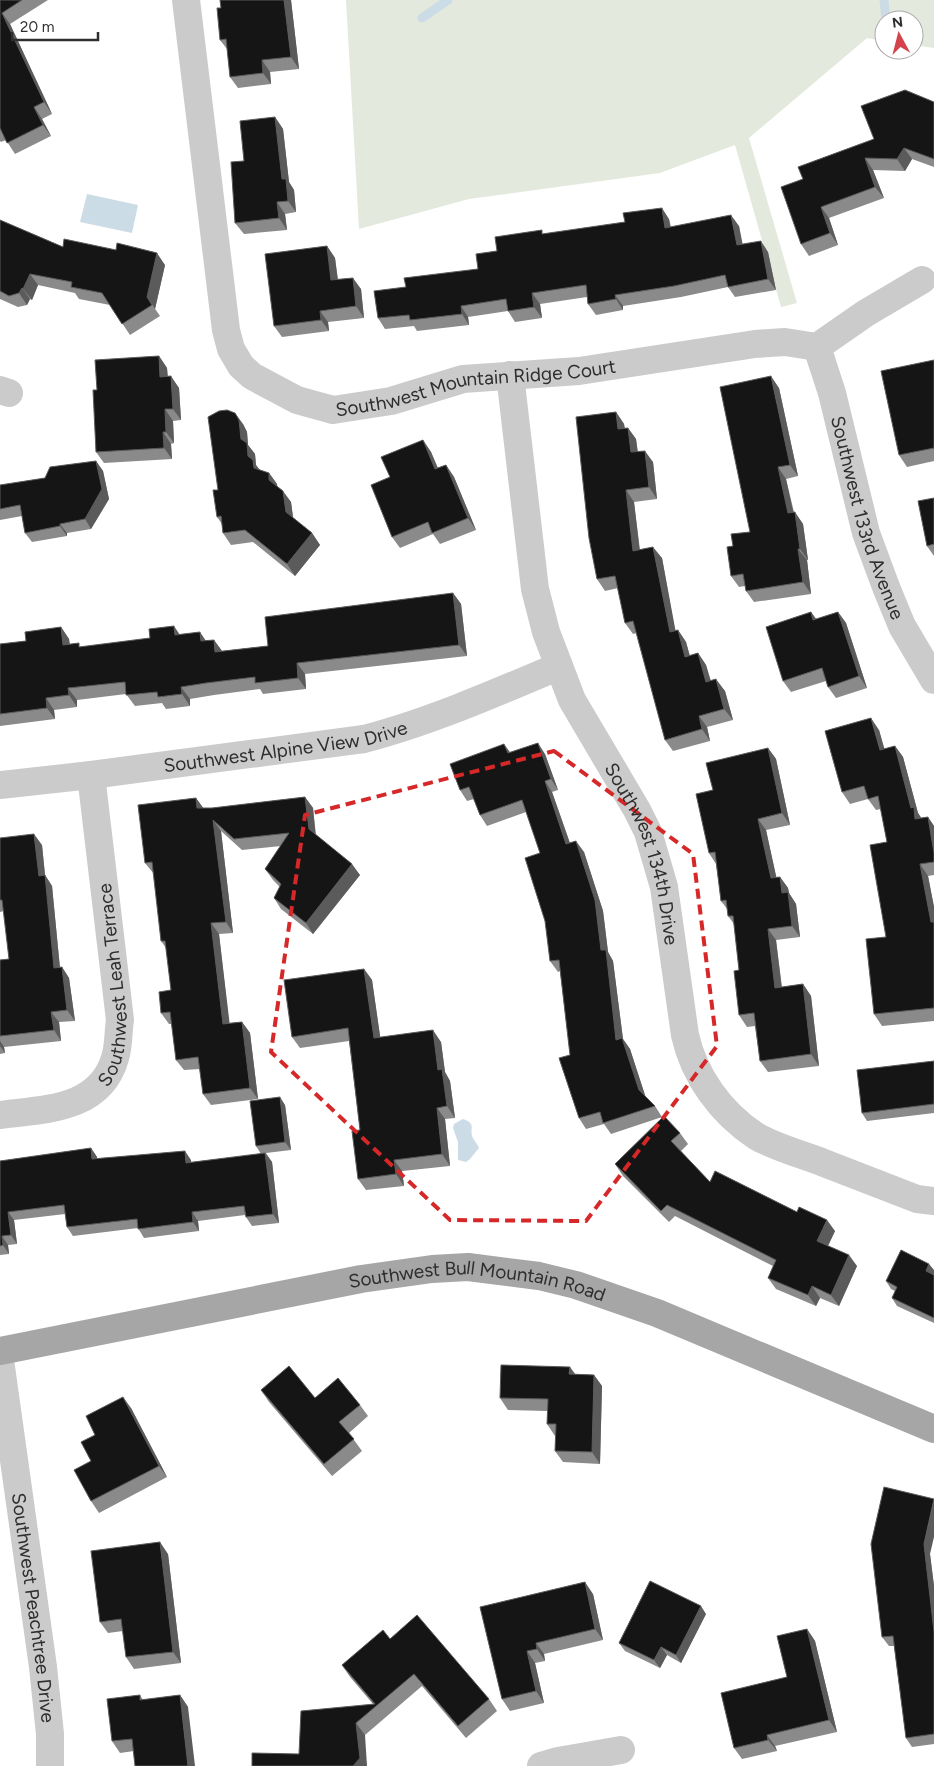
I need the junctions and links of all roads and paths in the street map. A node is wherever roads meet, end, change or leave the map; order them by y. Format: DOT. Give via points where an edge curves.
graph roads {
  1 [pos="186,0"];
  2 [pos="922,280"];
  3 [pos="818,348"];
  4 [pos="510,375"];
  5 [pos="559,666"];
  6 [pos="934,680"];
  7 [pos="91,775"];
  8 [pos="0,785"];
  9 [pos="0,1115"];
  10 [pos="934,1201"];
  11 [pos="0,1351"];
  12 [pos="0,1360"];
  13 [pos="934,1429"];
  14 [pos="621,1750"];
  15 [pos="50,1766"];
  16 [pos="541,1766"];
  1 -- 4 [label="street, Southwest Mountain Ridge Court" via="226,330 230,349 241,366 252,376 297,400 333,410 391,401 464,379"];
  2 -- 3 [label="street" via="866,313"];
  3 -- 4 [label="street, Southwest Mountain Ridge Court" via="785,342 755,344 579,371"];
  3 -- 6 [label="street, Southwest 133rd Avenue" via="866,533 902,626"];
  4 -- 5 [label="street, Southwest 134th Drive" via="535,589"];
  5 -- 7 [label="street, Southwest Alpine View Drive" via="392,732 364,739"];
  5 -- 10 [label="street, Southwest 134th Drive" via="572,700 648,832 664,886 689,1054 711,1093 733,1118 757,1137 917,1199"];
  7 -- 8 [label="street, Southwest Alpine View Drive"];
  7 -- 9 [label="street, Southwest Leah Terrace" via="120,1020 116,1057 108,1076 90,1095 60,1107"];
  11 -- 13 [label="main road, Southwest Bull Mountain Road" via="361,1279 468,1267 539,1276 576,1285 657,1313"];
  12 -- 15 [label="street, Southwest Peachtree Drive" via="43,1667"];
  14 -- 16 [label="street"];
}
